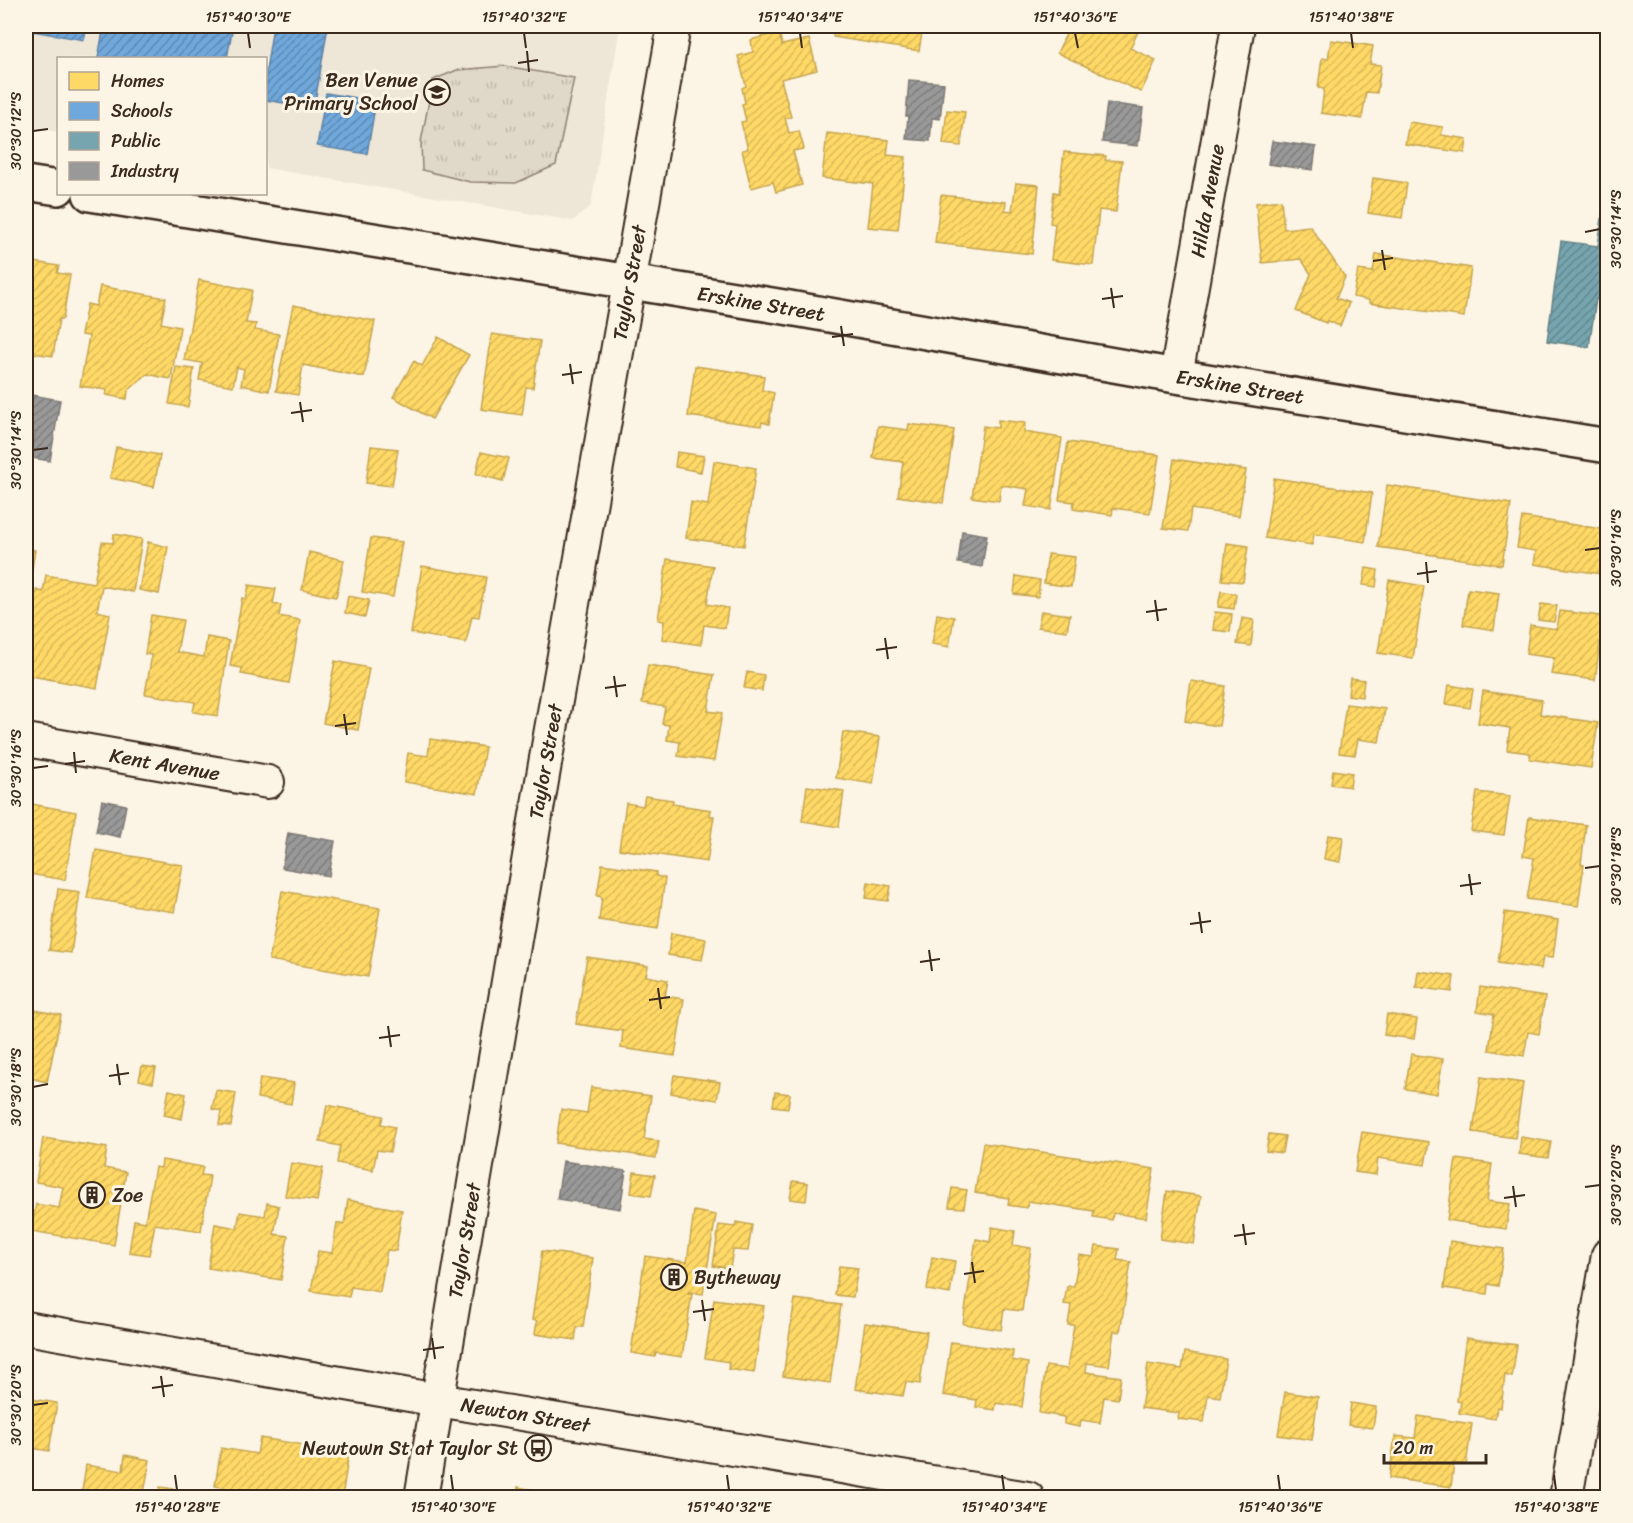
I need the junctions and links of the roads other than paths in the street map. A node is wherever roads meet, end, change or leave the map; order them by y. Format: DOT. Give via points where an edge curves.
graph roads {
  1 [pos="674,26"];
  2 [pos="1238,26"];
  3 [pos="26,183"];
  4 [pos="57,188"];
  5 [pos="96,195"];
  6 [pos="630,283"];
  7 [pos="1176,376"];
  8 [pos="1608,446"];
  9 [pos="26,740"];
  10 [pos="268,782"];
  11 [pos="1608,1255"];
  12 [pos="26,1328"];
  13 [pos="1600,1340"];
  14 [pos="438,1400"];
  15 [pos="421,1497"];
  16 [pos="1028,1497"];
  17 [pos="1566,1497"];
  1 -- 6 [label="street, Taylor Street"];
  2 -- 7 [label="street, Hilda Avenue"];
  3 -- 4 [label="street"];
  5 -- 6 [label="street, Erskine Street"];
  6 -- 7 [label="street, Erskine Street"];
  6 -- 14 [label="street, Taylor Street"];
  7 -- 8 [label="street, Erskine Street"];
  9 -- 10 [label="street, Kent Avenue"];
  11 -- 13 [label="street"];
  12 -- 14 [label="street, Newton Street"];
  13 -- 17 [label="street"];
  14 -- 15 [label="street, Taylor Street"];
  14 -- 16 [label="street, Newton Street"];
}
